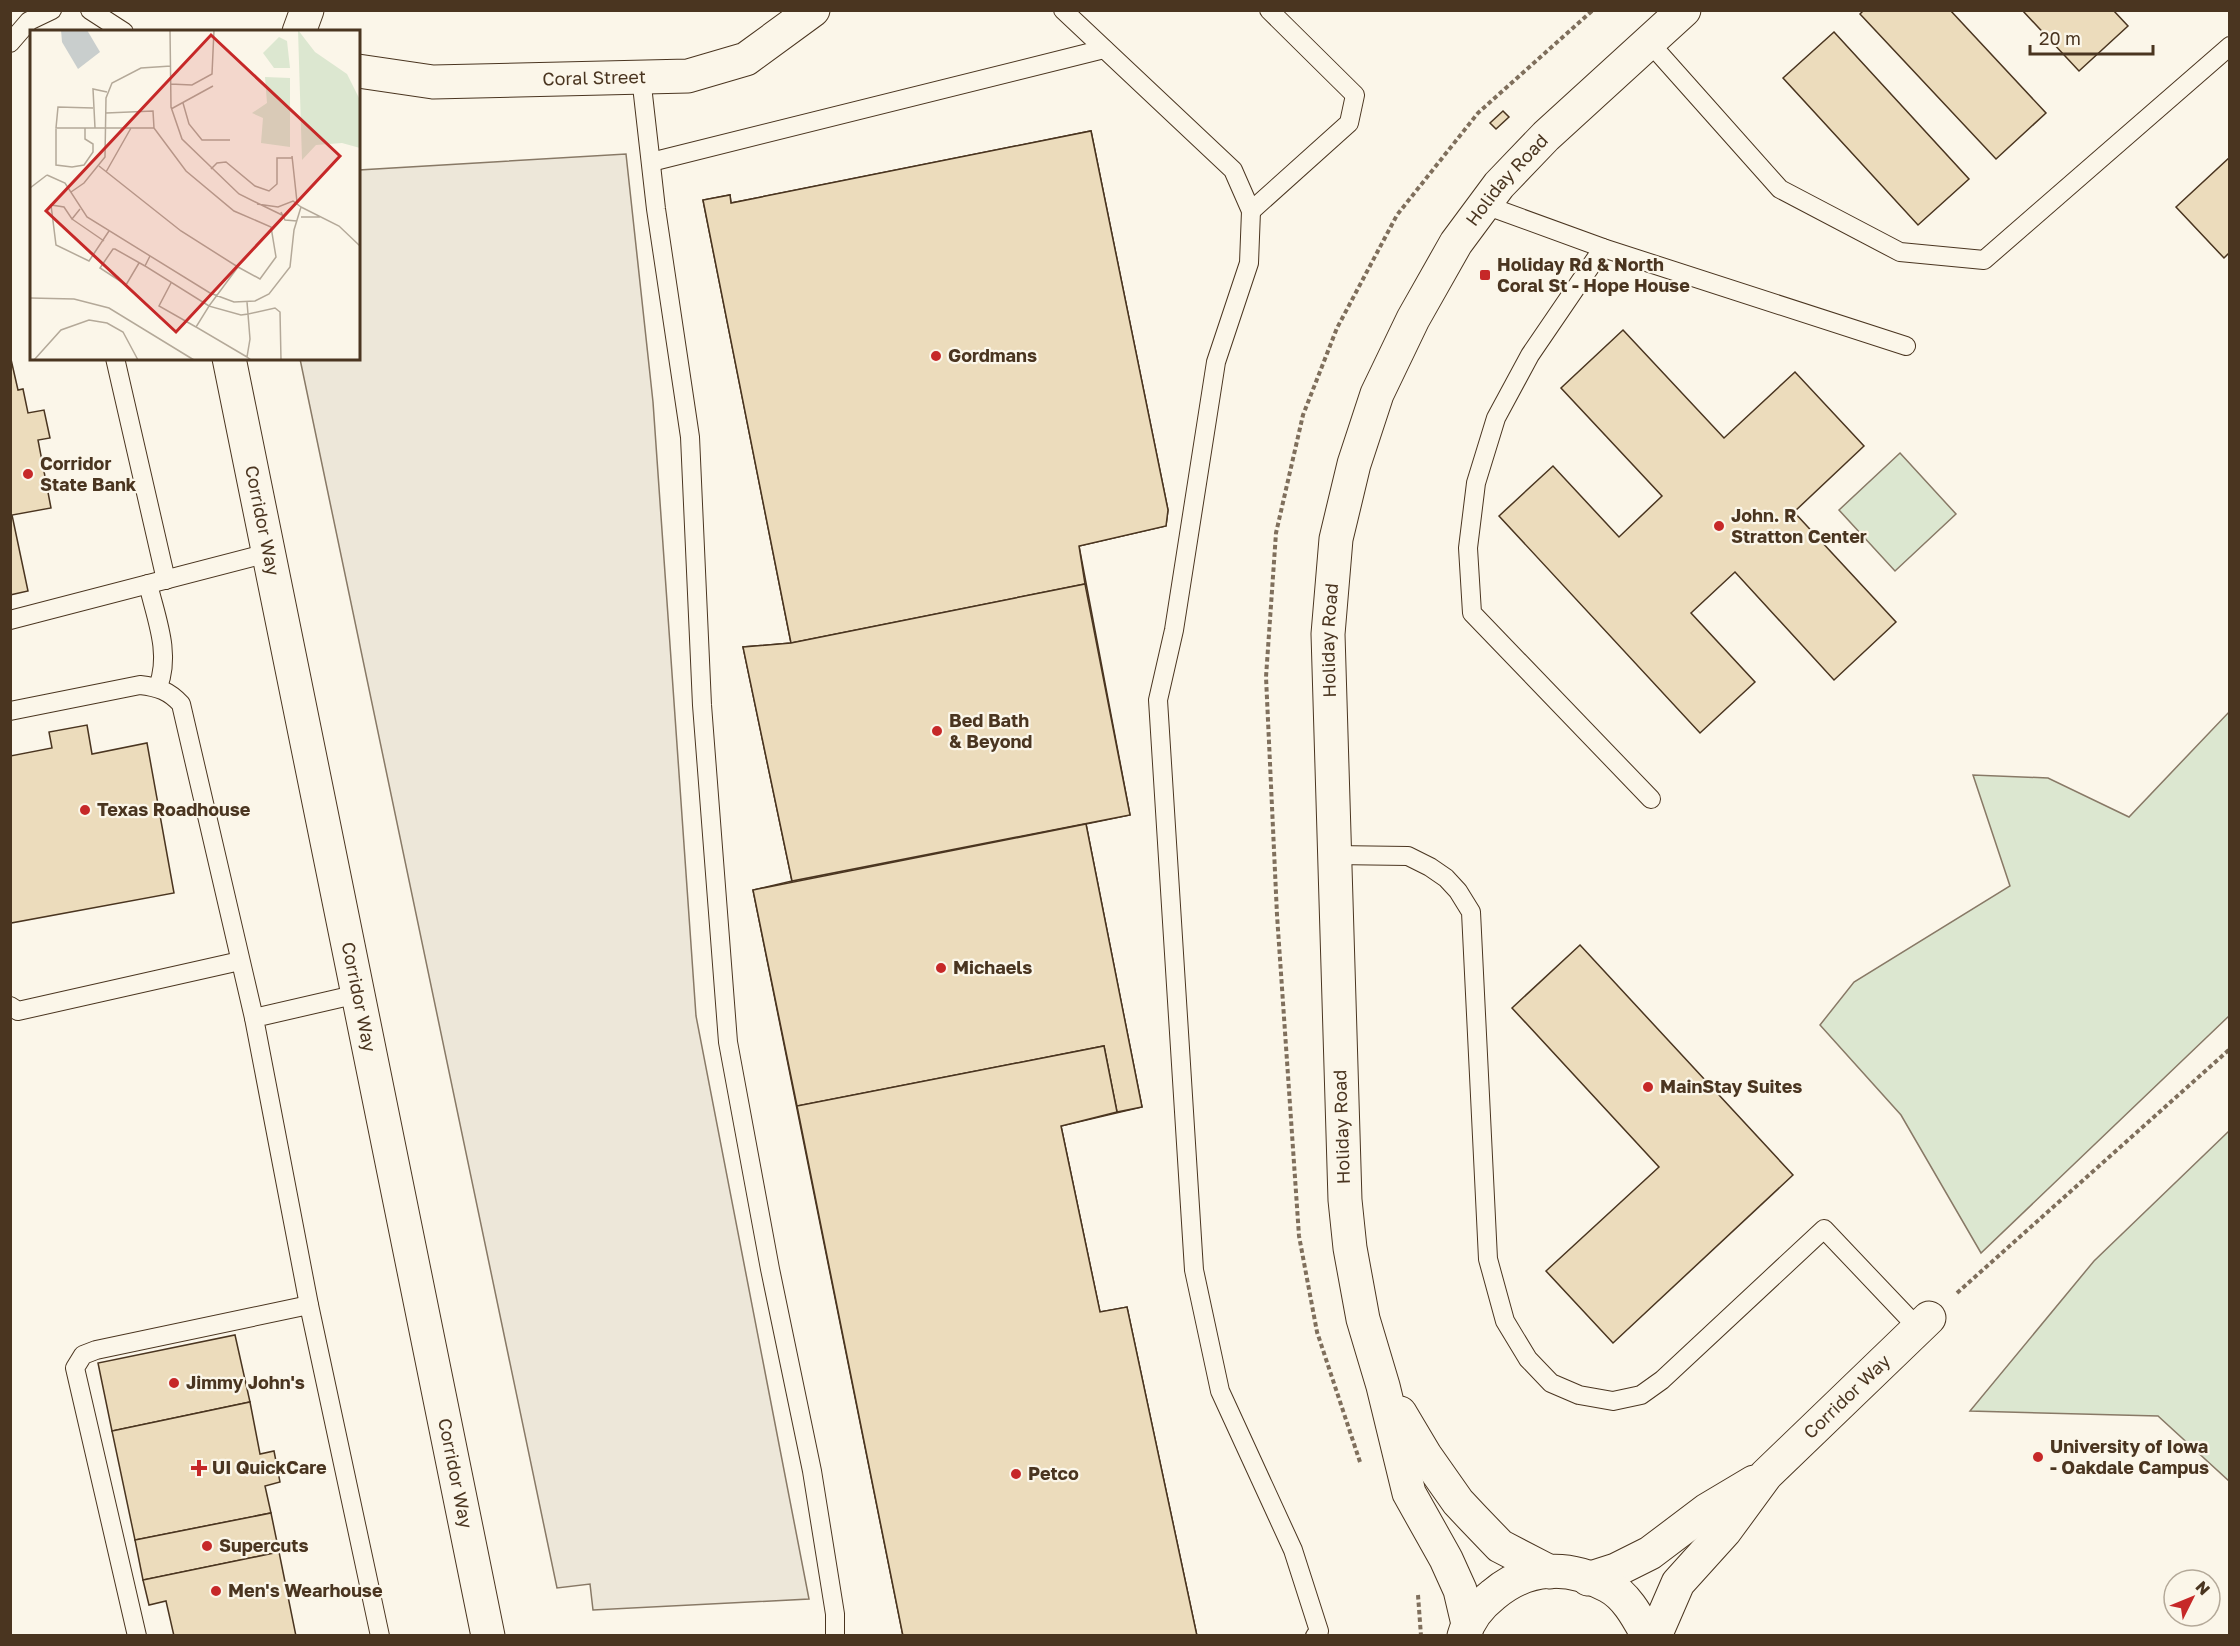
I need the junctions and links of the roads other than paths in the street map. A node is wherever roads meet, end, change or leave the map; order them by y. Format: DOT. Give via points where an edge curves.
graph roads {
  1 [pos="52,10"];
  2 [pos="90,10"];
  3 [pos="307,10"];
  4 [pos="813,10"];
  5 [pos="1063,10"];
  6 [pos="1269,10"];
  7 [pos="1684,10"];
  8 [pos="120,30"];
  9 [pos="300,30"];
  10 [pos="1649,42"];
  11 [pos="10,43"];
  12 [pos="2229,46"];
  13 [pos="1104,49"];
  14 [pos="360,71"];
  15 [pos="641,77"];
  16 [pos="651,162"];
  17 [pos="1485,205"];
  18 [pos="1251,211"];
  19 [pos="1603,248"];
  20 [pos="1906,346"];
  21 [pos="115,360"];
  22 [pos="229,360"];
  23 [pos="268,553"];
  24 [pos="166,580"];
  25 [pos="148,584"];
  26 [pos="10,620"];
  27 [pos="158,687"];
  28 [pos="10,711"];
  29 [pos="1652,799"];
  30 [pos="1334,855"];
  31 [pos="240,961"];
  32 [pos="358,994"];
  33 [pos="10,1006"];
  34 [pos="254,1018"];
  35 [pos="309,1305"];
  36 [pos="1924,1323"];
  37 [pos="1383,1386"];
  38 [pos="1766,1474"];
  39 [pos="1550,1572"];
  40 [pos="1588,1578"];
  41 [pos="1466,1630"];
  42 [pos="137,1635"];
  43 [pos="380,1635"];
  44 [pos="488,1635"];
  45 [pos="835,1635"];
  46 [pos="1315,1635"];
  47 [pos="1648,1635"];
  48 [pos="1654,1635"];
  1 -- 11 [label="lane" via="29,21"];
  2 -- 8 [label="lane"];
  3 -- 9 [label="street"];
  4 -- 15 [label="street, Coral Street" via="746,59 688,76"];
  5 -- 13 [label="lane"];
  6 -- 18 [label="lane" via="1355,95 1349,123"];
  7 -- 10 [label="street, Holiday Road"];
  10 -- 12 [label="lane" via="1780,189 1900,252 1984,260"];
  10 -- 17 [label="street, Holiday Road" via="1546,136"];
  13 -- 16 [label="lane"];
  13 -- 18 [label="lane" via="1233,171"];
  14 -- 15 [label="street, Coral Street" via="433,82"];
  15 -- 16 [label="lane"];
  16 -- 45 [label="lane" via="690,437 702,705 728,1042 812,1471"];
  17 -- 19 [label="lane"];
  17 -- 30 [label="street, Holiday Road" via="1456,243 1377,394 1341,517 1328,634"];
  18 -- 46 [label="lane" via="1249,263 1216,362 1174,630 1158,700 1194,1270 1220,1391 1293,1550 1319,1631"];
  19 -- 20 [label="lane"];
  19 -- 29 [label="lane" via="1530,355 1496,418 1476,483 1468,548 1472,614"];
  21 -- 24 [label="lane"];
  22 -- 23 [label="street, Corridor Way"];
  23 -- 24 [label="lane"];
  23 -- 32 [label="street, Corridor Way"];
  24 -- 25 [label="lane"];
  25 -- 26 [label="lane"];
  25 -- 27 [label="lane" via="165,662"];
  27 -- 28 [label="lane" via="140,685"];
  27 -- 31 [label="lane" via="173,694 181,704"];
  30 -- 36 [label="lane" via="1408,856 1446,878 1471,912 1488,1259 1505,1321 1528,1359 1551,1383 1579,1395 1613,1401 1641,1395 1824,1229"];
  30 -- 37 [label="street, Holiday Road" via="1345,1200 1363,1319"];
  31 -- 33 [label="lane" via="18,1011"];
  31 -- 34 [label="lane"];
  32 -- 34 [label="lane"];
  32 -- 44 [label="street, Corridor Way"];
  34 -- 35 [label="lane"];
  35 -- 42 [label="lane" via="96,1350 83,1355 75,1368"];
  35 -- 43 [label="lane"];
  36 -- 38 [label="street, Corridor Way"];
  37 -- 39 [label="street, Holiday Road" via="1458,1502 1500,1546"];
  37 -- 41 [label="street, Holiday Road" via="1408,1493 1438,1542 1460,1590"];
  38 -- 40 [label="street, Corridor Way" via="1707,1510 1650,1553 1616,1570"];
  38 -- 48 [label="street, Corridor Way" via="1725,1531 1678,1583"];
  39 -- 40 [label="street, Holiday Road" via="1566,1571"];
  39 -- 41 [label="street, Holiday Road" via="1532,1573 1507,1583 1481,1604"];
  40 -- 47 [label="street, Holiday Road" via="1609,1586 1634,1610"];
}
